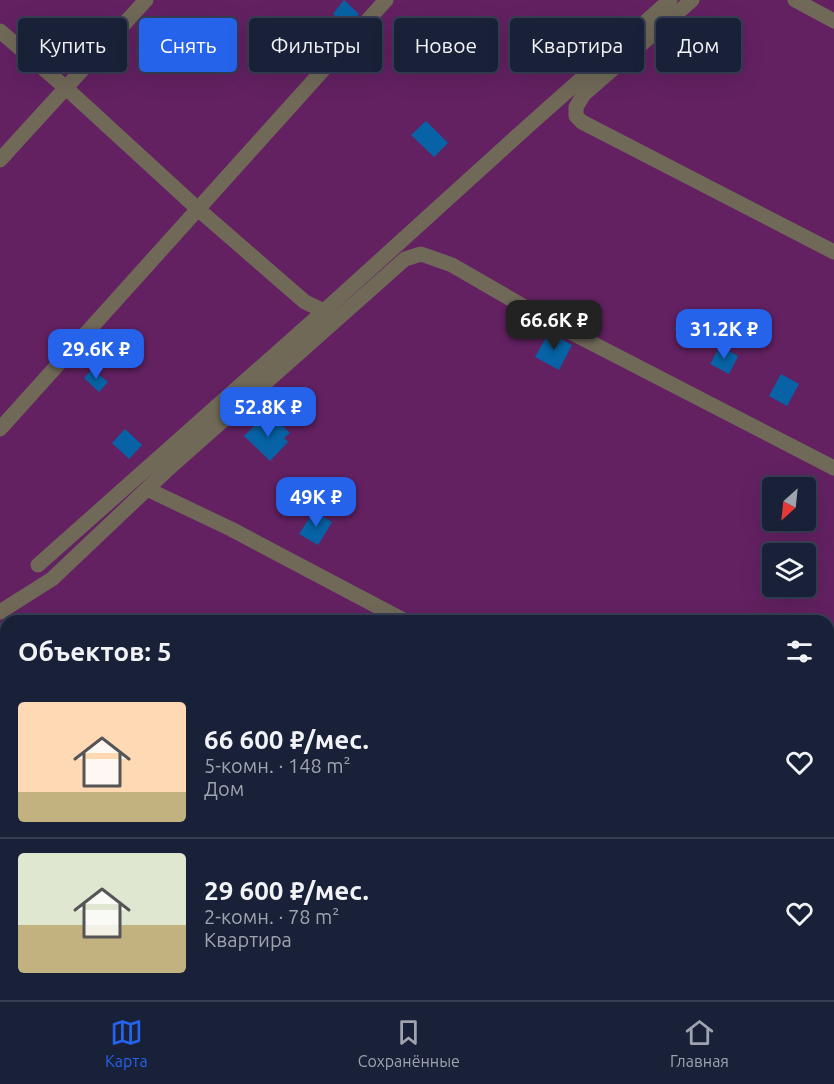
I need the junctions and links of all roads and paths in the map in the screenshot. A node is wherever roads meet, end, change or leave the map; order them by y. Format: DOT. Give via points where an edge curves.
graph roads {
  1 [pos="146,0"];
  2 [pos="386,0"];
  3 [pos="670,0"];
  4 [pos="692,0"];
  5 [pos="795,0"];
  6 [pos="834,21"];
  7 [pos="0,31"];
  8 [pos="66,88"];
  9 [pos="0,160"];
  10 [pos="199,210"];
  11 [pos="834,252"];
  12 [pos="324,311"];
  13 [pos="0,429"];
  14 [pos="834,468"];
  15 [pos="147,489"];
  16 [pos="38,565"];
  17 [pos="0,612"];
  18 [pos="394,615"];
  1 -- 8 [label="street"];
  2 -- 10 [label="street"];
  3 -- 12 [label="street"];
  4 -- 11 [label="street" via="584,94 576,107 576,117"];
  5 -- 6 [label="street"];
  7 -- 8 [label="street"];
  8 -- 9 [label="street"];
  8 -- 10 [label="street"];
  10 -- 12 [label="street" via="305,302"];
  10 -- 13 [label="street"];
  12 -- 16 [label="street"];
  14 -- 15 [label="street" via="549,321 452,264 421,254 405,259"];
  15 -- 17 [label="street" via="52,579"];
  15 -- 18 [label="street"];
}
